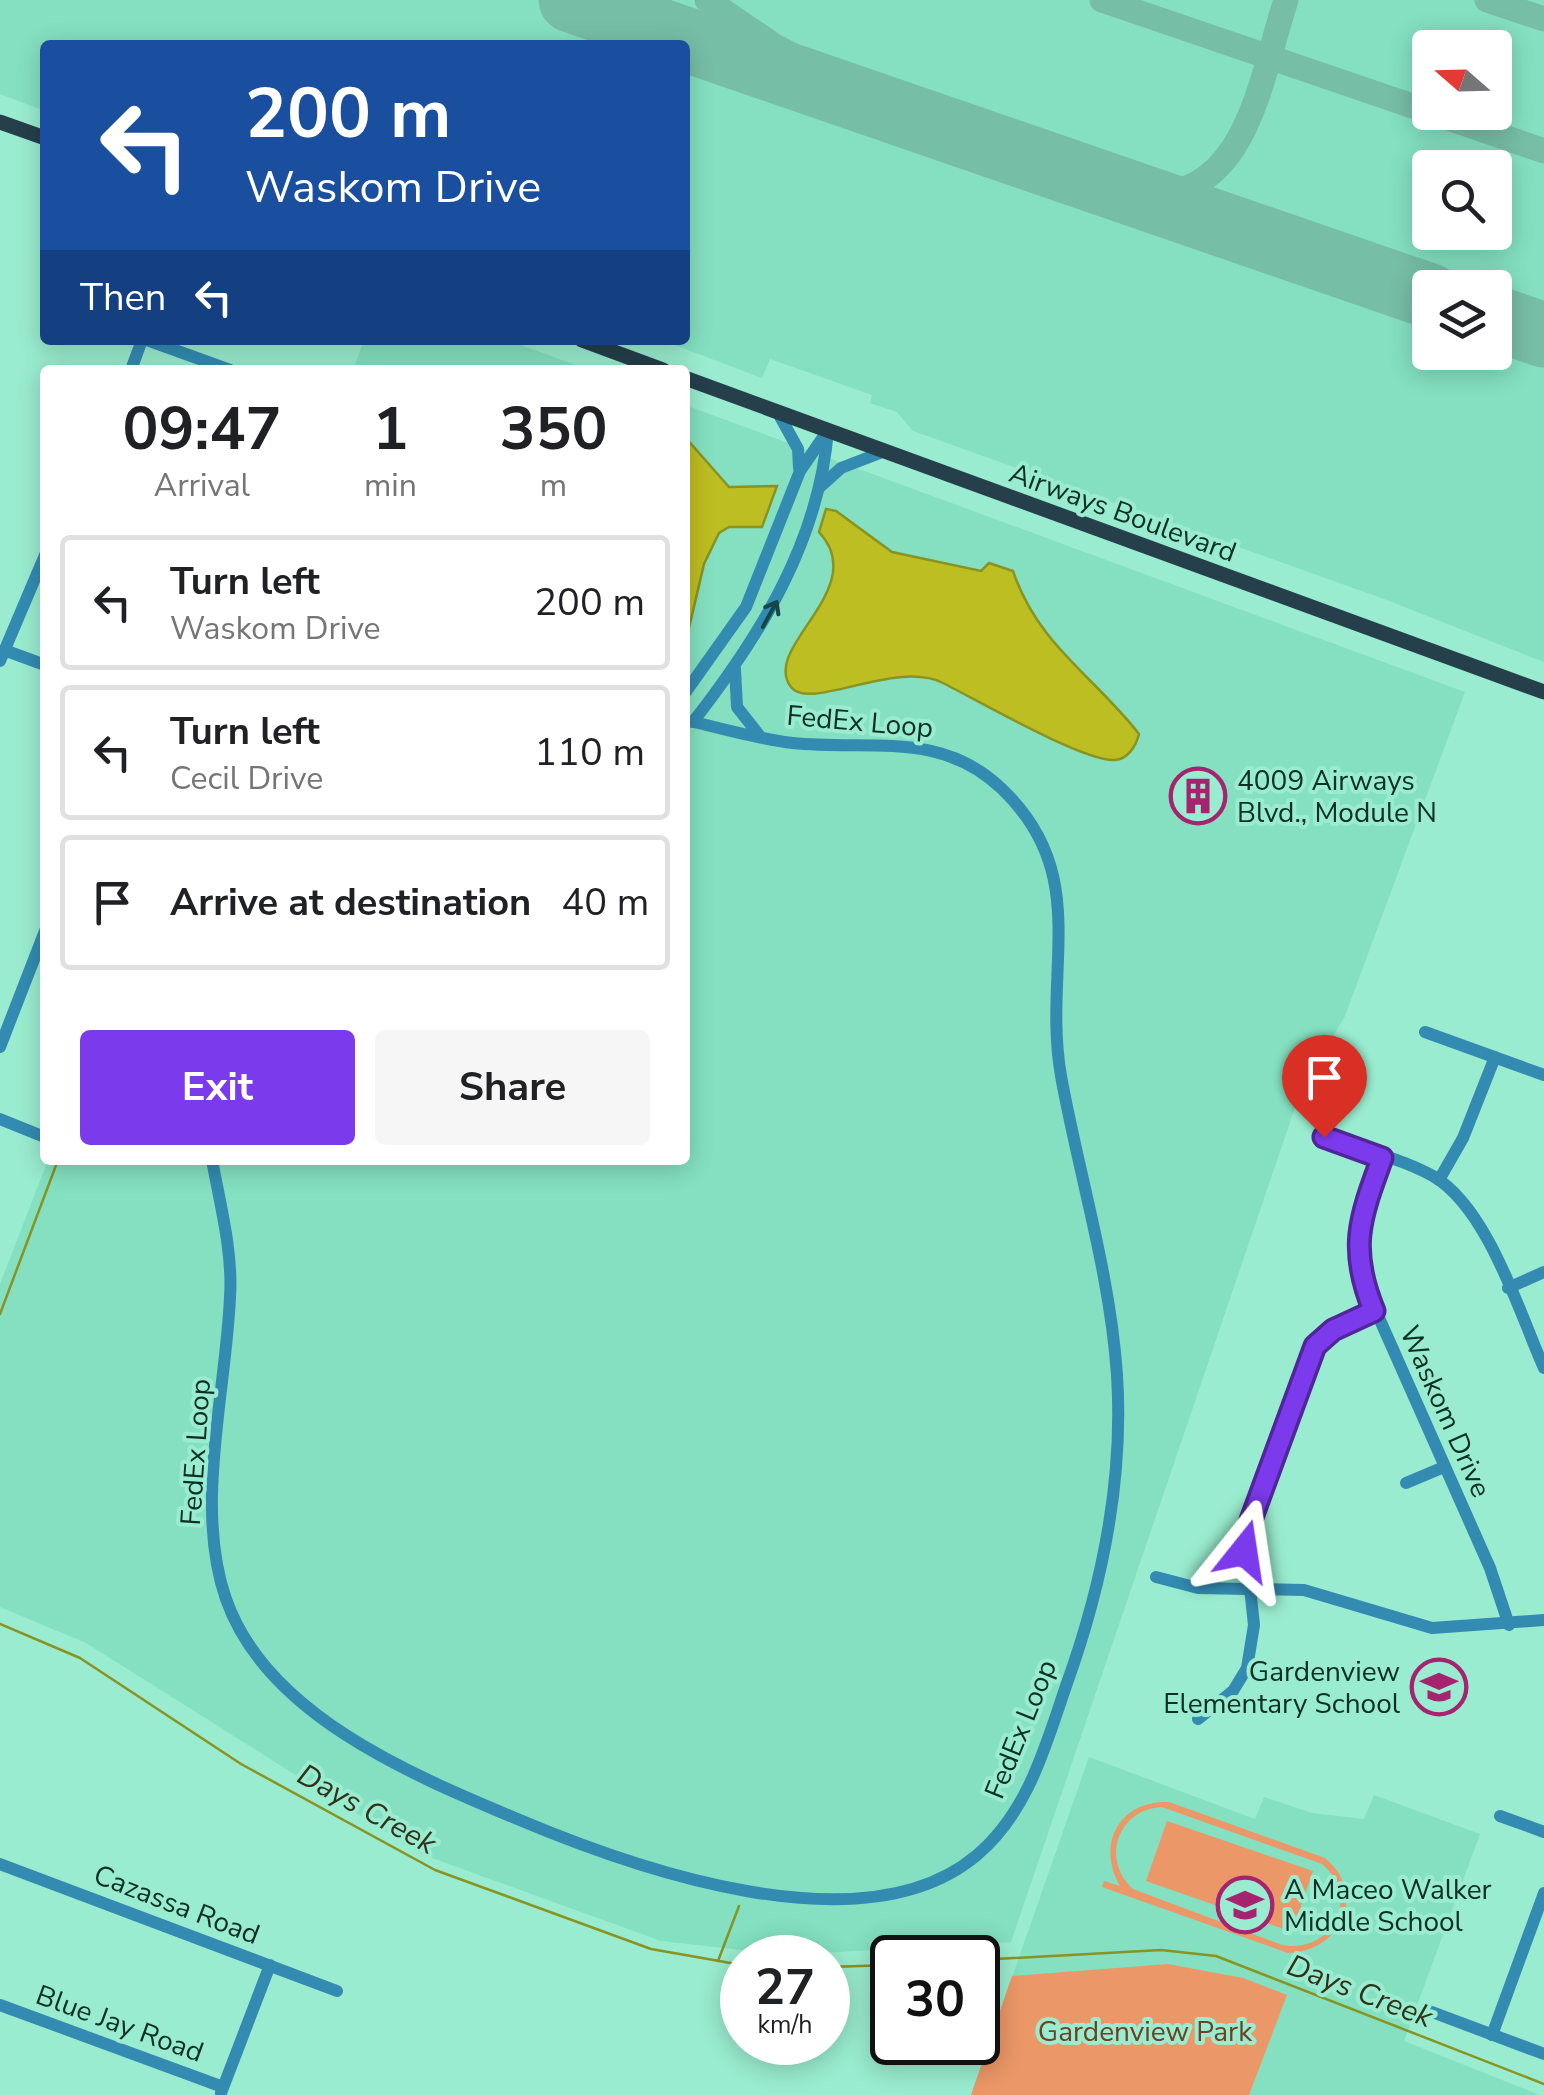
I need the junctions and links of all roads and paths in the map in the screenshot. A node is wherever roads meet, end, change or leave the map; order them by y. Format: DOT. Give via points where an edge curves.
graph roads {
  1 [pos="0,122"];
  2 [pos="40,136"];
  3 [pos="159,345"];
  4 [pos="596,345"];
  5 [pos="216,365"];
  6 [pos="650,365"];
  7 [pos="690,380"];
  8 [pos="777,411"];
  9 [pos="828,430"];
  10 [pos="886,452"];
  11 [pos="800,471"];
  12 [pos="820,488"];
  13 [pos="40,567"];
  14 [pos="764,568"];
  15 [pos="787,576"];
  16 [pos="2,656"];
  17 [pos="40,664"];
  18 [pos="734,669"];
  19 [pos="690,686"];
  20 [pos="1544,692"];
  21 [pos="690,720"];
  22 [pos="690,721"];
  23 [pos="761,737"];
  24 [pos="40,944"];
  25 [pos="1425,1032"];
  26 [pos="0,1046"];
  27 [pos="1495,1057"];
  28 [pos="1544,1075"];
  29 [pos="0,1119"];
  30 [pos="40,1135"];
  31 [pos="1324,1137"];
  32 [pos="1382,1158"];
  33 [pos="213,1165"];
  34 [pos="1438,1180"];
  35 [pos="1544,1272"];
  36 [pos="1508,1288"];
  37 [pos="1374,1311"];
  38 [pos="1544,1368"];
  39 [pos="1444,1467"];
  40 [pos="1406,1484"];
  41 [pos="1156,1576"];
  42 [pos="1251,1588"];
  43 [pos="1544,1620"];
  44 [pos="1508,1625"];
  45 [pos="1198,1719"];
  46 [pos="1500,1816"];
  47 [pos="1544,1832"];
  48 [pos="0,1864"];
  49 [pos="1544,1894"];
  50 [pos="270,1965"];
  51 [pos="337,1991"];
  52 [pos="0,2004"];
  53 [pos="1432,2012"];
  54 [pos="1492,2034"];
  55 [pos="1544,2054"];
  56 [pos="222,2091"];
  1 -- 2 [label="main road"];
  3 -- 5 [label="street"];
  4 -- 6 [label="main road"];
  7 -- 8 [label="main road, Airways Boulevard"];
  8 -- 9 [label="main road, Airways Boulevard"];
  8 -- 11 [label="street" via="798,449"];
  9 -- 10 [label="main road, Airways Boulevard"];
  9 -- 11 [label="street"];
  9 -- 12 [label="street"];
  10 -- 12 [label="street" via="841,468"];
  10 -- 20 [label="main road, Airways Boulevard"];
  11 -- 14 [label="street"];
  12 -- 15 [label="street"];
  13 -- 16 [label="street"];
  14 -- 15 [label="street"];
  14 -- 19 [label="street" via="734,627"];
  18 -- 15 [label="street, one-way"];
  16 -- 17 [label="street"];
  18 -- 21 [label="street"];
  18 -- 23 [label="street" via="736,707"];
  22 -- 23 [label="street, FedEx Loop"];
  23 -- 33 [label="street, FedEx Loop" via="911,744 965,762 1017,803 1058,884 1055,1040 1112,1334 1115,1474 1098,1585 1040,1760 1016,1810 978,1854 936,1880 887,1893 792,1896 699,1883 545,1831 446,1788 290,1694 250,1649 217,1564 212,1512 231,1280"];
  24 -- 26 [label="street"];
  25 -- 27 [label="street"];
  27 -- 28 [label="street"];
  27 -- 34 [label="street" via="1463,1138"];
  29 -- 30 [label="street"];
  31 -- 32 [label="street"];
  32 -- 34 [label="street"];
  32 -- 37 [label="street, Waskom Drive" via="1357,1248"];
  34 -- 36 [label="street" via="1472,1214"];
  35 -- 36 [label="street"];
  36 -- 38 [label="street"];
  37 -- 39 [label="street, Waskom Drive"];
  37 -- 42 [label="street" via="1326,1335 1312,1354 1247,1532"];
  39 -- 40 [label="street"];
  39 -- 44 [label="street, Waskom Drive"];
  41 -- 42 [label="street" via="1198,1588"];
  42 -- 44 [label="street" via="1318,1592 1432,1628"];
  42 -- 45 [label="street" via="1248,1668 1233,1691"];
  43 -- 44 [label="street"];
  46 -- 47 [label="street"];
  48 -- 50 [label="street, Cazassa Road"];
  49 -- 54 [label="street"];
  50 -- 51 [label="street, Cazassa Road"];
  50 -- 56 [label="street"];
  52 -- 56 [label="street, Blue Jay Road"];
  53 -- 54 [label="street"];
  54 -- 55 [label="street"];
}
